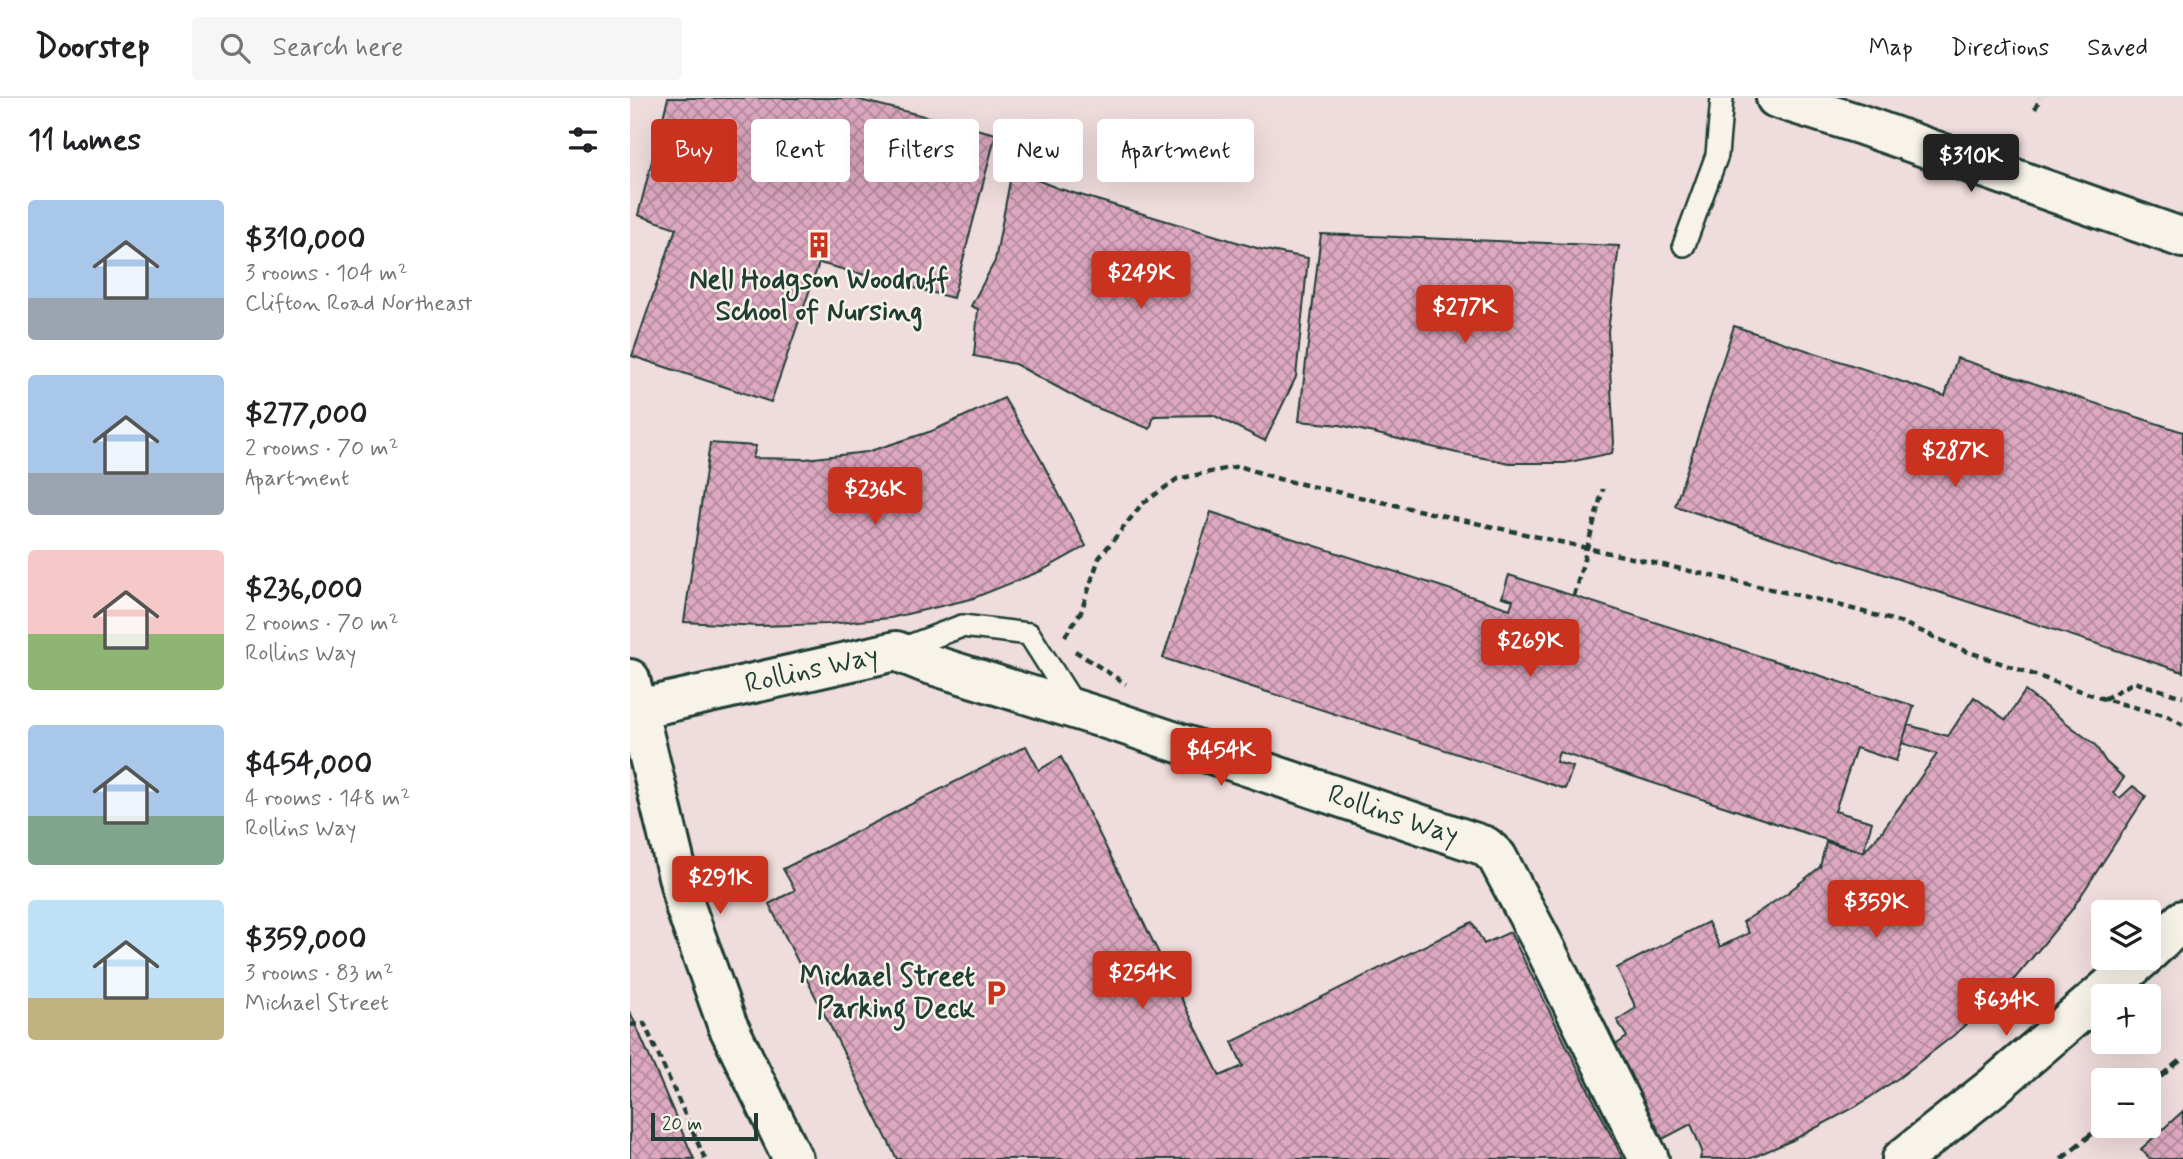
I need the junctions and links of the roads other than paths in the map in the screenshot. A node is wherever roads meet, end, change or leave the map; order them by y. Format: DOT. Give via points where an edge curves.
graph roads {
  1 [pos="1722,98"];
  2 [pos="1776,98"];
  3 [pos="2183,238"];
  4 [pos="1684,245"];
  5 [pos="896,651"];
  6 [pos="634,694"];
  7 [pos="1078,710"];
  8 [pos="2183,920"];
  9 [pos="2161,941"];
  10 [pos="2129,970"];
  11 [pos="793,1159"];
  12 [pos="1649,1159"];
  13 [pos="1902,1159"];
  1 -- 4 [label="lane" via="1717,155"];
  2 -- 3 [label="street"];
  5 -- 6 [label="street, Rollins Way"];
  5 -- 7 [label="street, Rollins Way"];
  5 -- 7 [label="lane" via="962,626 1029,634"];
  6 -- 11 [label="street" via="690,921 727,1024"];
  7 -- 12 [label="street, Rollins Way" via="1486,846 1543,944"];
  8 -- 9 [label="street"];
  10 -- 13 [label="street"];
}
